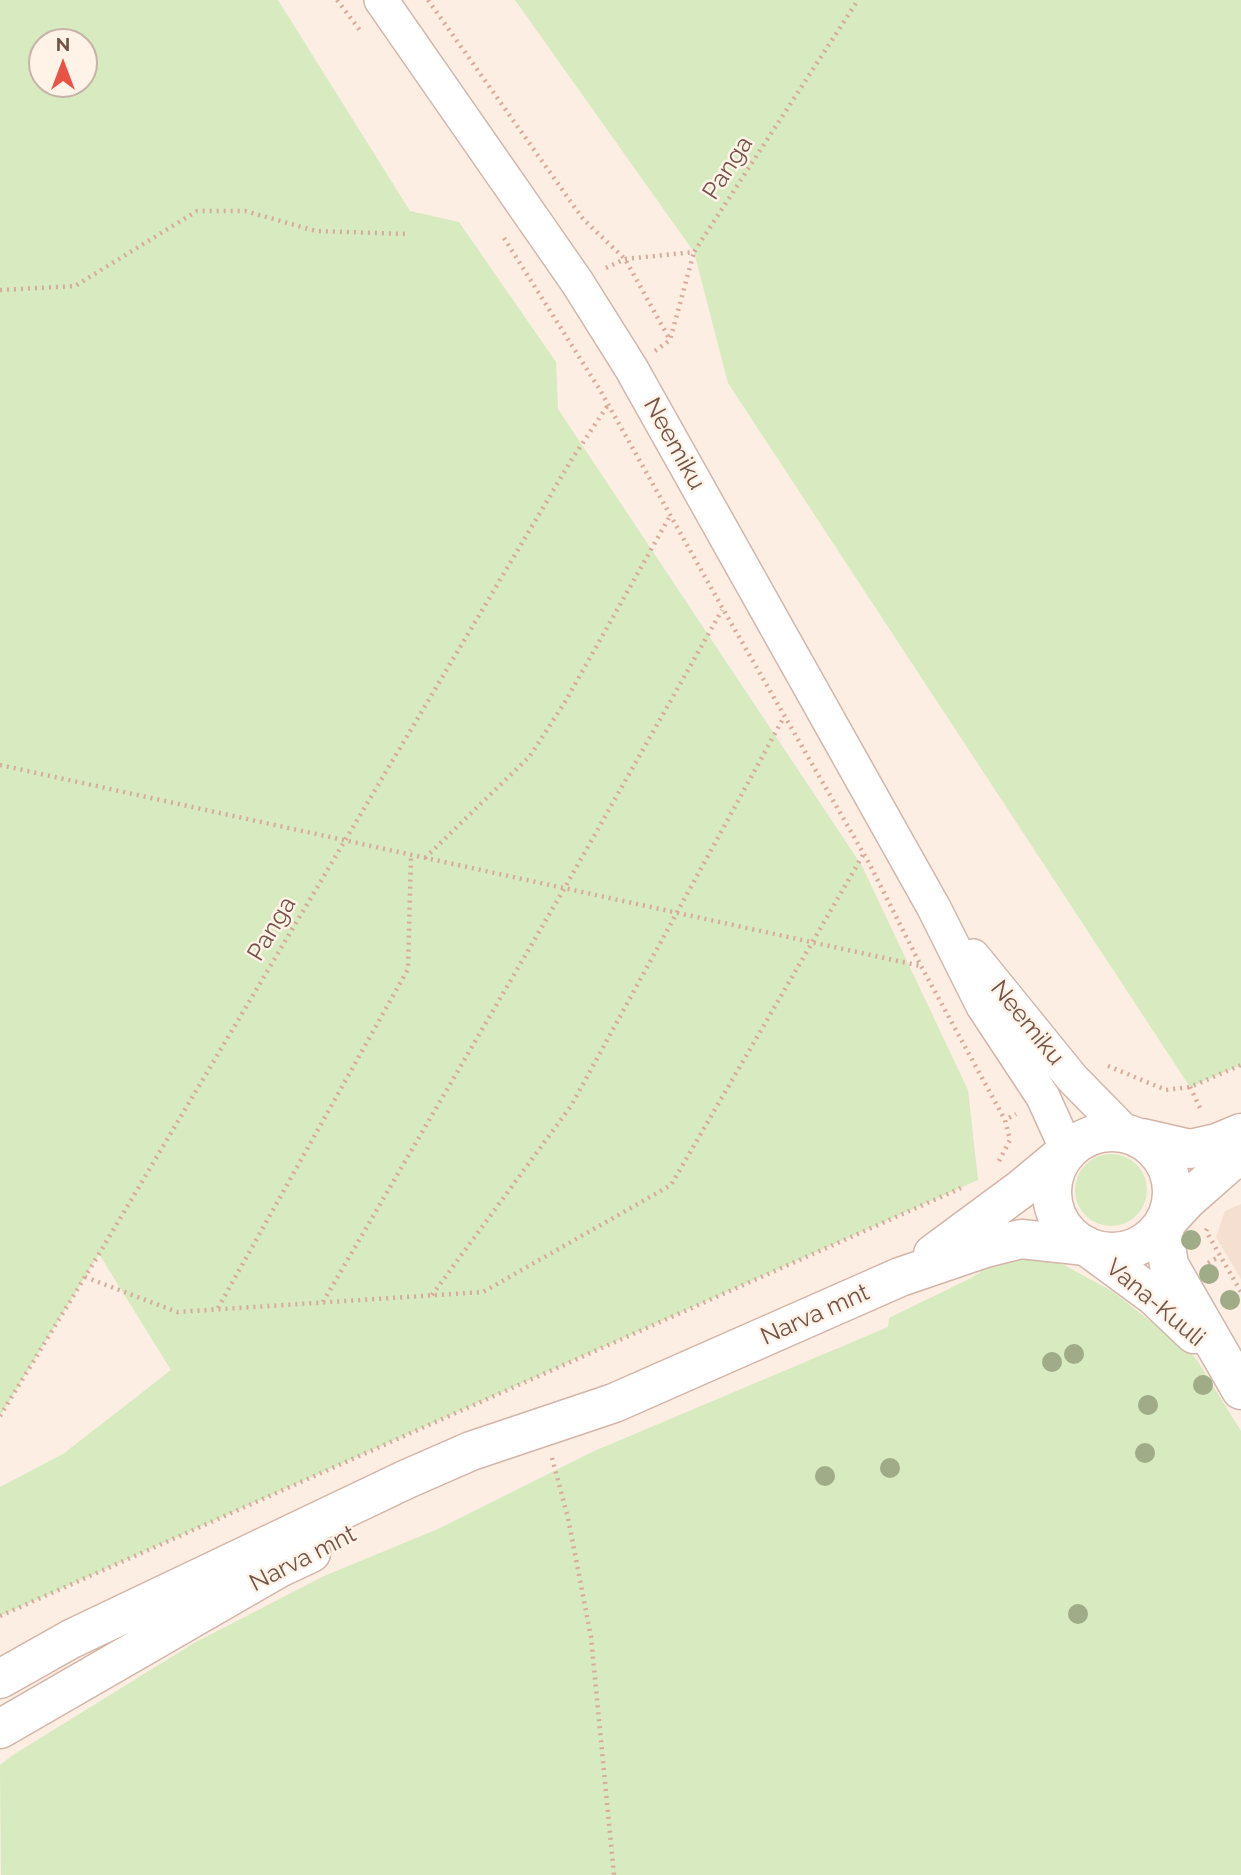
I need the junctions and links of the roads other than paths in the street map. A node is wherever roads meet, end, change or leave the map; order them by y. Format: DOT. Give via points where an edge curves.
graph roads {
  1 [pos="381,0"];
  2 [pos="934,908"];
  3 [pos="1241,1133"];
  4 [pos="1133,1135"];
  5 [pos="1068,1150"];
  6 [pos="1241,1156"];
  7 [pos="1163,1226"];
  8 [pos="1086,1246"];
  9 [pos="900,1277"];
  10 [pos="1233,1376"];
  11 [pos="614,1403"];
  12 [pos="0,1679"];
  13 [pos="0,1729"];
  1 -- 2 [label="street, Neemiku" via="577,282 631,368"];
  2 -- 4 [label="street, Neemiku" via="1072,1079"];
  2 -- 5 [label="street, Neemiku" via="983,1006 1043,1097"];
  3 -- 4 [label="main road" via="1190,1149"];
  4 -- 5 [label="main road" via="1097,1134"];
  4 -- 7 [label="main road" via="1157,1151 1168,1167 1173,1187"];
  5 -- 8 [label="main road" via="1056,1167 1051,1186 1053,1206 1073,1239"];
  5 -- 9 [label="main road, Narva mnt"];
  6 -- 7 [label="main road"];
  7 -- 8 [label="main road" via="1149,1241 1131,1250 1112,1252"];
  7 -- 10 [label="main road, Vana-Kuuli" via="1170,1265"];
  8 -- 9 [label="main road, Narva mnt" via="1021,1239"];
  8 -- 10 [label="main road, Vana-Kuuli" via="1154,1296"];
  9 -- 11 [label="main road, Narva mnt"];
  11 -- 12 [label="main road, Narva mnt" via="471,1451 71,1639"];
  11 -- 13 [label="main road, Narva mnt" via="279,1568"];
}
